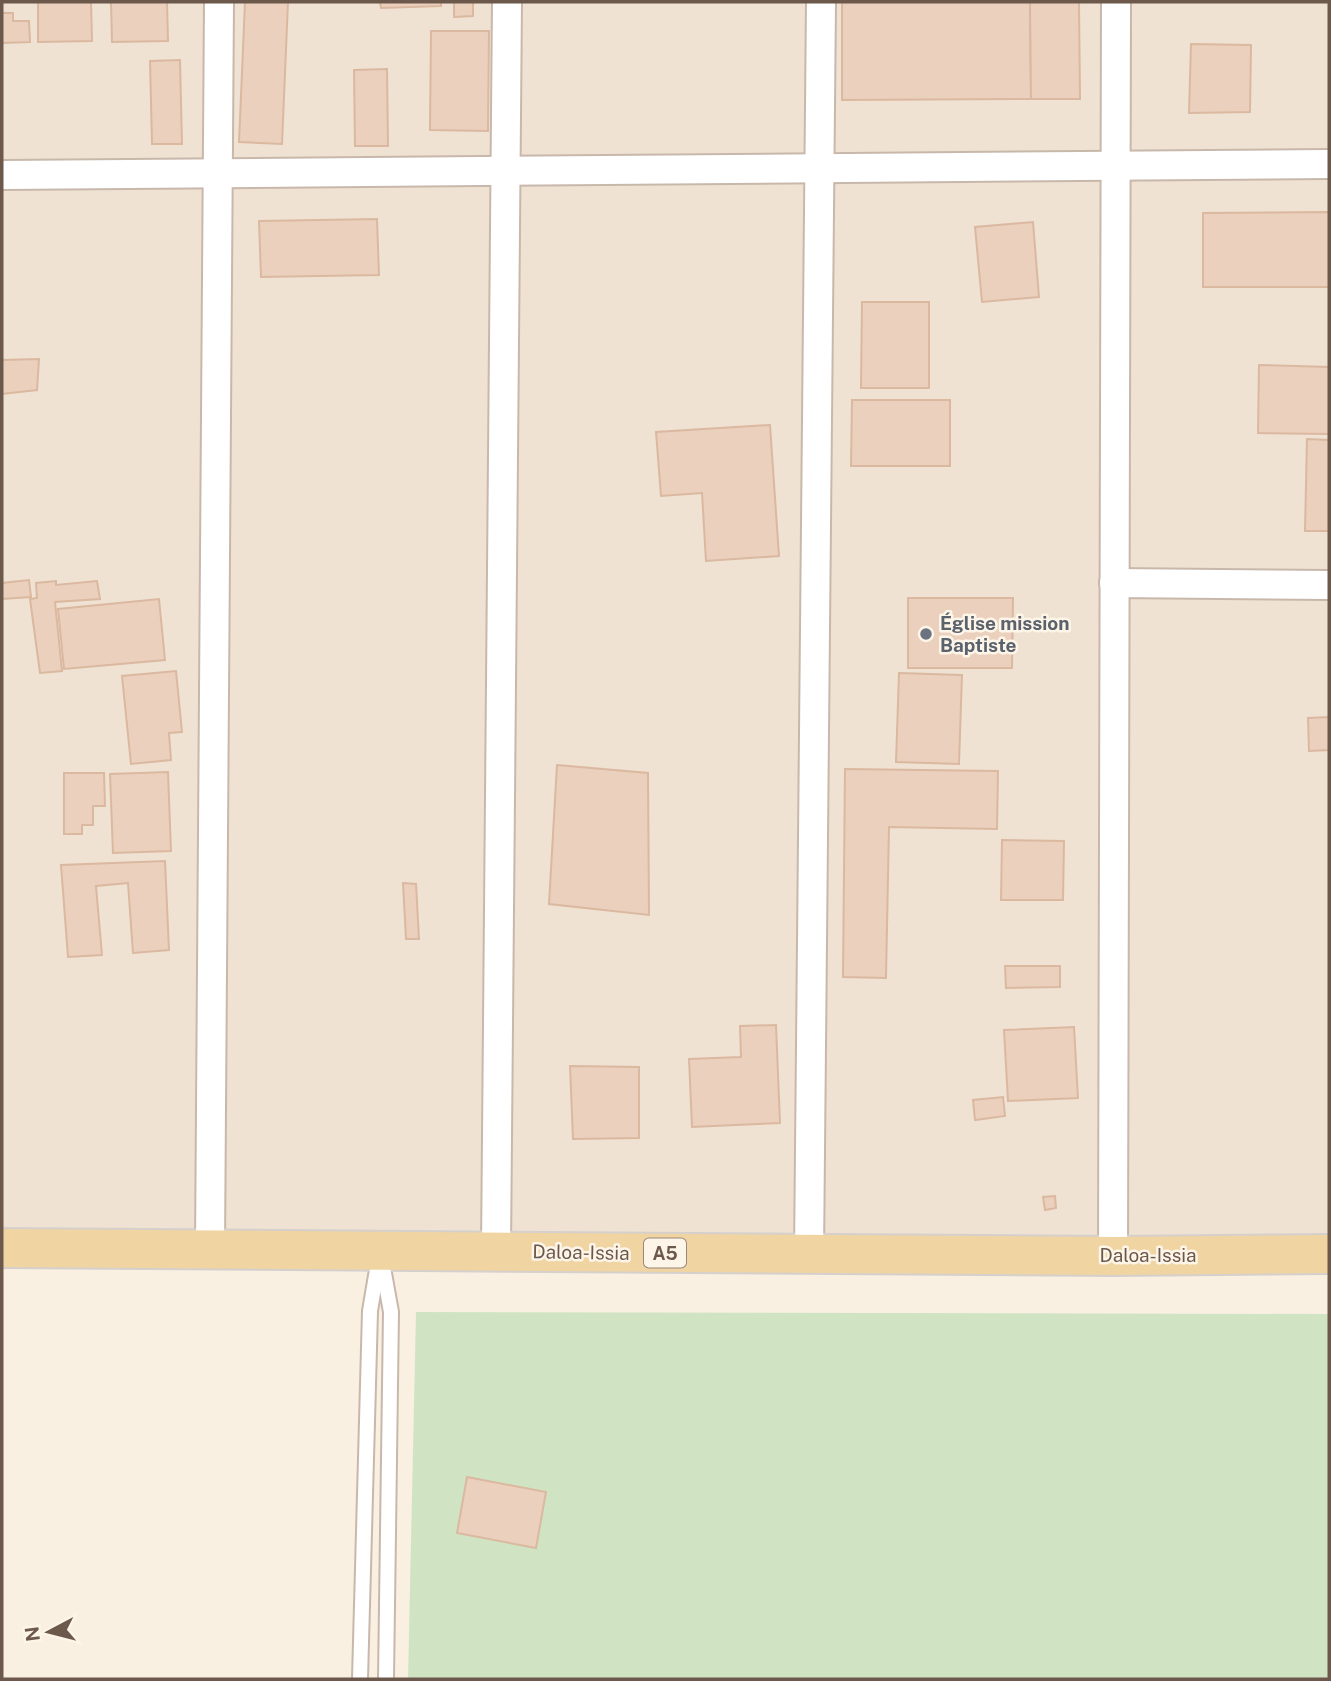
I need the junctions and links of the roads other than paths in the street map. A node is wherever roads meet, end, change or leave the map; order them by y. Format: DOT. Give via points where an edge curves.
graph roads {
  1 [pos="219,2"];
  2 [pos="507,2"];
  3 [pos="821,2"];
  4 [pos="1116,2"];
  5 [pos="1329,163"];
  6 [pos="1116,165"];
  7 [pos="822,168"];
  8 [pos="504,171"];
  9 [pos="219,173"];
  10 [pos="2,175"];
  11 [pos="1114,583"];
  12 [pos="1329,585"];
  13 [pos="210,1247"];
  14 [pos="2,1248"];
  15 [pos="380,1251"];
  16 [pos="496,1251"];
  17 [pos="1329,1254"];
  18 [pos="809,1255"];
  19 [pos="1113,1256"];
  20 [pos="360,1679"];
  21 [pos="386,1679"];
  1 -- 9 [label="street"];
  2 -- 8 [label="street"];
  3 -- 7 [label="street"];
  4 -- 6 [label="street"];
  5 -- 6 [label="street"];
  6 -- 7 [label="street"];
  6 -- 11 [label="street"];
  7 -- 8 [label="street"];
  7 -- 18 [label="street"];
  8 -- 9 [label="street"];
  8 -- 16 [label="street"];
  9 -- 10 [label="street"];
  9 -- 13 [label="street"];
  11 -- 12 [label="street"];
  11 -- 19 [label="street"];
  13 -- 14 [label="main road, Daloa-Issia / A5"];
  13 -- 15 [label="main road, Daloa-Issia / A5"];
  15 -- 16 [label="main road, Daloa-Issia / A5"];
  15 -- 20 [label="lane" via="370,1311"];
  15 -- 21 [label="lane" via="391,1311"];
  16 -- 18 [label="main road, Daloa-Issia / A5"];
  17 -- 19 [label="main road, Daloa-Issia / A5"];
  18 -- 19 [label="main road, Daloa-Issia / A5"];
}
